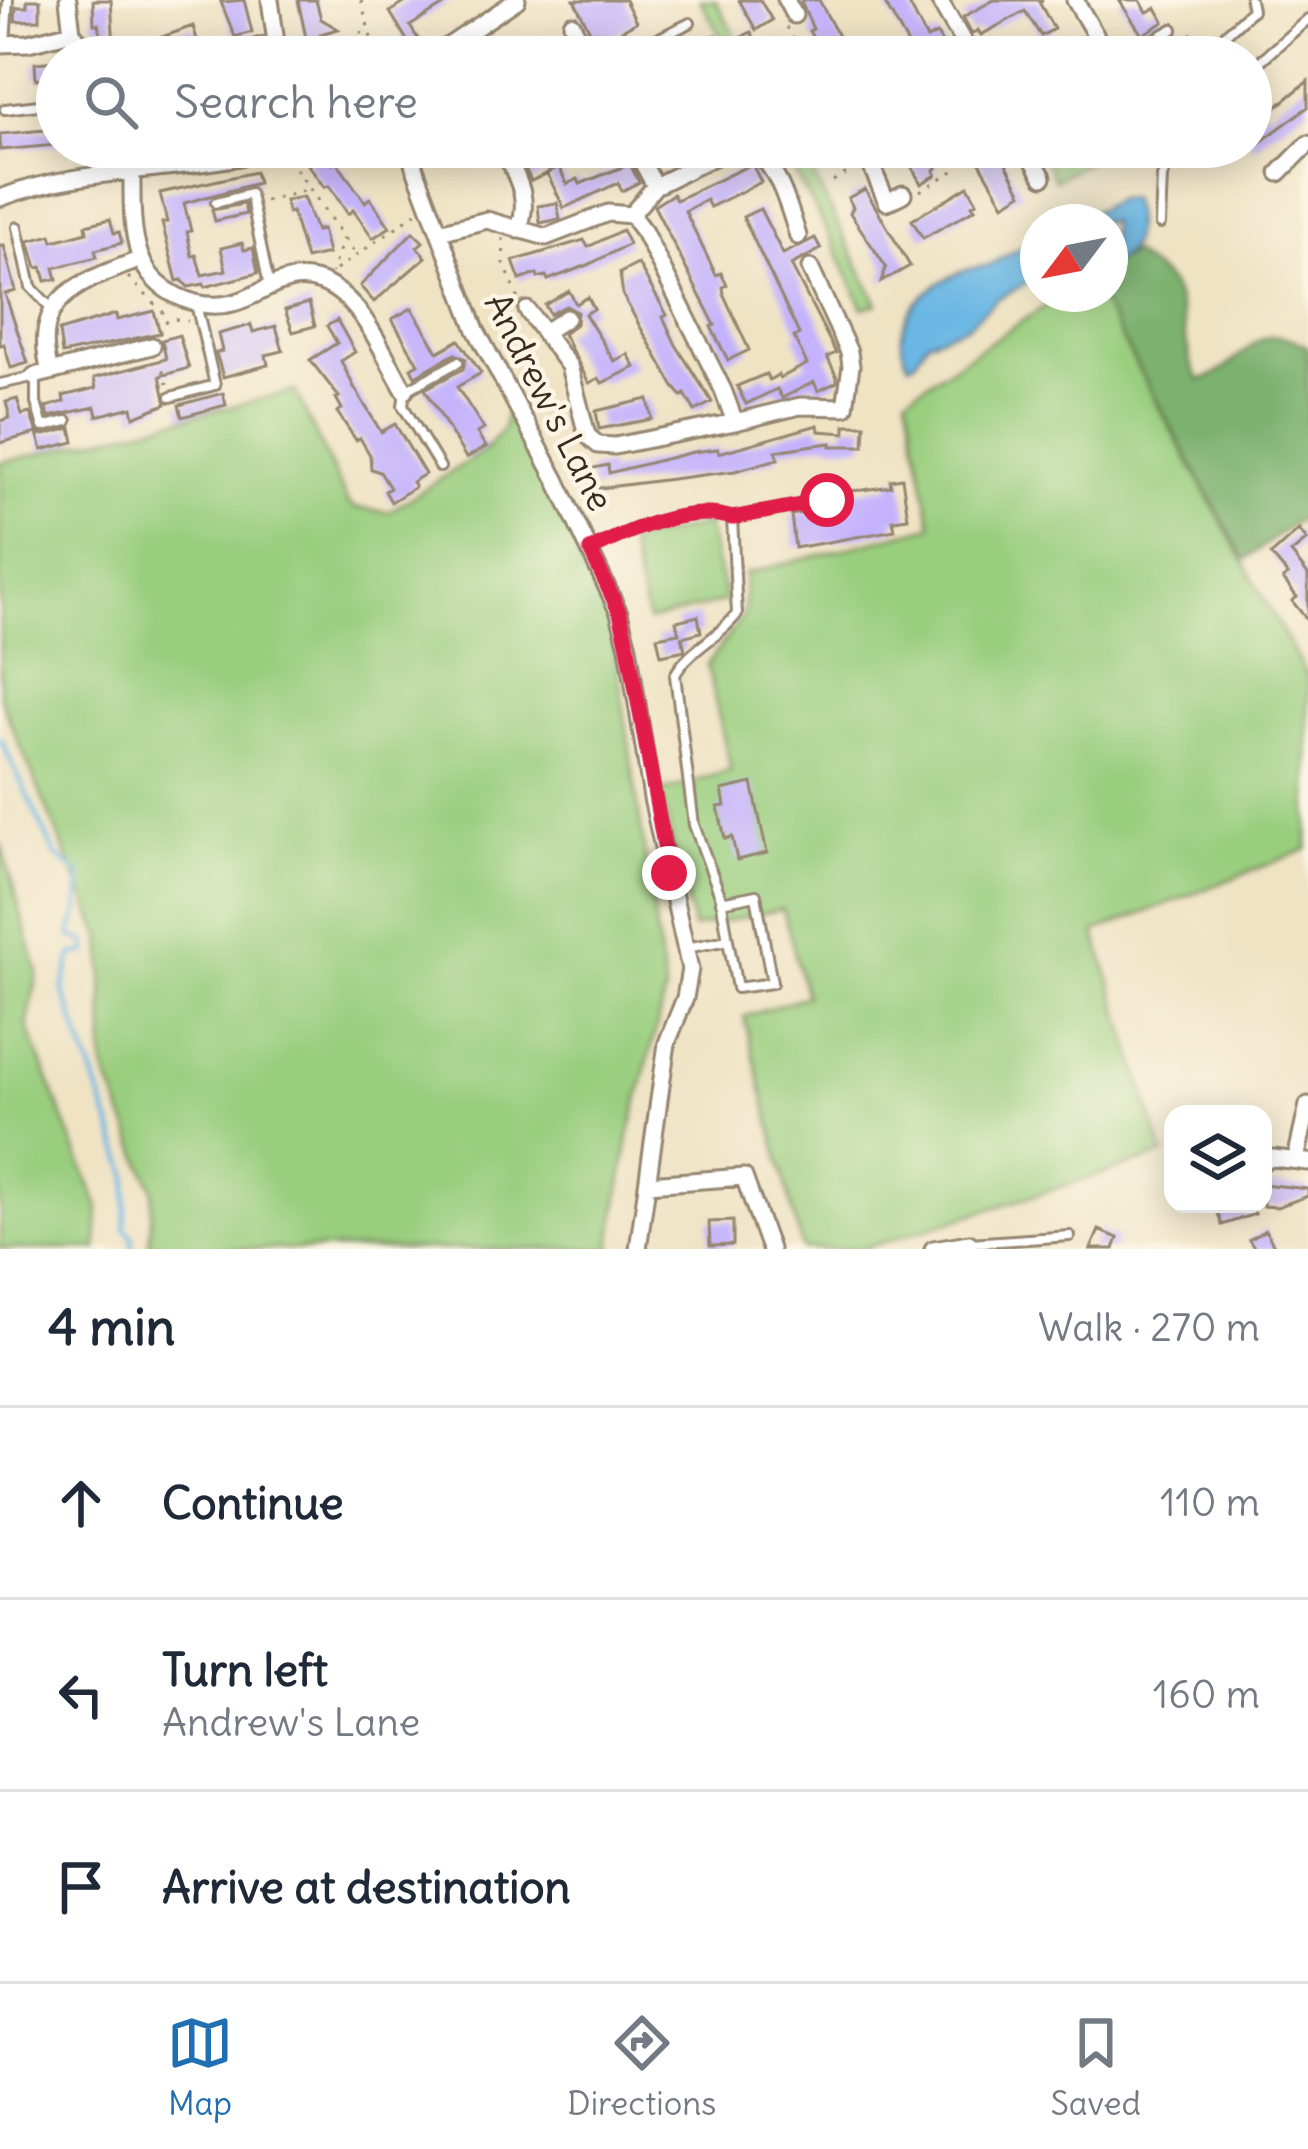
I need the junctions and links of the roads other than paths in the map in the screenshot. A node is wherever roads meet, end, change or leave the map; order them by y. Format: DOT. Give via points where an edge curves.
graph roads {
  1 [pos="8,0"];
  2 [pos="68,0"];
  3 [pos="270,0"];
  4 [pos="518,0"];
  5 [pos="940,0"];
  6 [pos="1075,0"];
  7 [pos="1250,0"];
  8 [pos="1308,20"];
  9 [pos="690,23"];
  10 [pos="572,24"];
  11 [pos="1173,29"];
  12 [pos="72,32"];
  13 [pos="1226,34"];
  14 [pos="49,36"];
  15 [pos="75,36"];
  16 [pos="275,36"];
  17 [pos="464,36"];
  18 [pos="578,36"];
  19 [pos="663,36"];
  20 [pos="960,36"];
  21 [pos="1096,36"];
  22 [pos="1160,36"];
  23 [pos="36,38"];
  24 [pos="2,44"];
  25 [pos="1272,51"];
  26 [pos="36,105"];
  27 [pos="5,109"];
  28 [pos="1308,144"];
  29 [pos="166,168"];
  30 [pos="415,168"];
  31 [pos="512,168"];
  32 [pos="645,168"];
  33 [pos="691,168"];
  34 [pos="770,168"];
  35 [pos="871,168"];
  36 [pos="1038,168"];
  37 [pos="1166,168"];
  38 [pos="132,172"];
  39 [pos="1279,173"];
  40 [pos="1043,177"];
  41 [pos="655,186"];
  42 [pos="903,194"];
  43 [pos="0,198"];
  44 [pos="216,203"];
  45 [pos="631,215"];
  46 [pos="1160,224"];
  47 [pos="18,227"];
  48 [pos="512,228"];
  49 [pos="440,232"];
  50 [pos="798,236"];
  51 [pos="140,259"];
  52 [pos="810,268"];
  53 [pos="269,285"];
  54 [pos="195,303"];
  55 [pos="52,309"];
  56 [pos="527,310"];
  57 [pos="566,318"];
  58 [pos="545,332"];
  59 [pos="154,344"];
  60 [pos="458,362"];
  61 [pos="40,375"];
  62 [pos="0,384"];
  63 [pos="405,391"];
  64 [pos="171,397"];
  65 [pos="67,421"];
  66 [pos="735,422"];
  67 [pos="440,467"];
  68 [pos="827,500"];
  69 [pos="732,518"];
  70 [pos="590,550"];
  71 [pos="722,902"];
  72 [pos="728,940"];
  73 [pos="685,949"];
  74 [pos="1308,1106"];
  75 [pos="1302,1161"];
  76 [pos="649,1184"];
  77 [pos="1070,1236"];
  78 [pos="969,1243"];
  79 [pos="638,1249"];
  80 [pos="770,1249"];
  81 [pos="933,1249"];
  1 -- 24 [label="lane"];
  2 -- 12 [label="street"];
  3 -- 16 [label="street"];
  4 -- 17 [label="street"];
  5 -- 20 [label="street"];
  6 -- 21 [label="street"];
  7 -- 13 [label="lane" via="1252,10"];
  8 -- 25 [label="lane"];
  9 -- 19 [label="lane"];
  10 -- 18 [label="street"];
  11 -- 22 [label="lane"];
  12 -- 14 [label="street"];
  12 -- 15 [label="street"];
  23 -- 24 [label="street"];
  26 -- 27 [label="lane"];
  28 -- 39 [label="street"];
  29 -- 38 [label="street"];
  30 -- 49 [label="street, Andrew's Lane"];
  31 -- 48 [label="street" via="524,216"];
  32 -- 41 [label="street"];
  33 -- 41 [label="street"];
  34 -- 50 [label="street"];
  35 -- 42 [label="street" via="887,202"];
  36 -- 40 [label="street"];
  37 -- 46 [label="lane"];
  38 -- 43 [label="street"];
  38 -- 51 [label="street"];
  41 -- 45 [label="street"];
  44 -- 53 [label="lane" via="250,194"];
  45 -- 48 [label="street" via="608,213 546,238"];
  45 -- 66 [label="street"];
  47 -- 55 [label="lane" via="31,287"];
  48 -- 49 [label="street" via="476,220"];
  49 -- 70 [label="street, Andrew's Lane" via="476,330"];
  51 -- 54 [label="street" via="169,292"];
  51 -- 55 [label="street" via="66,293"];
  52 -- 66 [label="street" via="849,352 844,407 800,406"];
  53 -- 54 [label="street" via="231,304"];
  53 -- 63 [label="street" via="325,278 354,306"];
  54 -- 64 [label="lane" via="215,385"];
  55 -- 61 [label="street"];
  56 -- 58 [label="street"];
  57 -- 58 [label="street"];
  58 -- 66 [label="street" via="569,366 587,435 598,445"];
  59 -- 61 [label="street"];
  60 -- 63 [label="lane"];
  61 -- 62 [label="lane"];
  61 -- 65 [label="lane" via="43,427"];
  63 -- 67 [label="lane" via="403,406"];
  68 -- 69 [label="lane"];
  69 -- 70 [label="lane" via="694,515 626,531"];
  69 -- 71 [label="lane" via="737,614 676,676 694,825"];
  70 -- 73 [label="street, Andrew's Lane" via="620,613"];
  71 -- 72 [label="lane"];
  71 -- 72 [label="lane" via="756,896 772,982 737,988"];
  72 -- 73 [label="lane"];
  73 -- 76 [label="street, Andrew's Lane" via="685,998 667,1043"];
  74 -- 75 [label="street"];
  76 -- 79 [label="street, Andrew's Lane"];
  76 -- 80 [label="street" via="744,1177"];
  77 -- 78 [label="lane"];
  78 -- 81 [label="street"];
}
